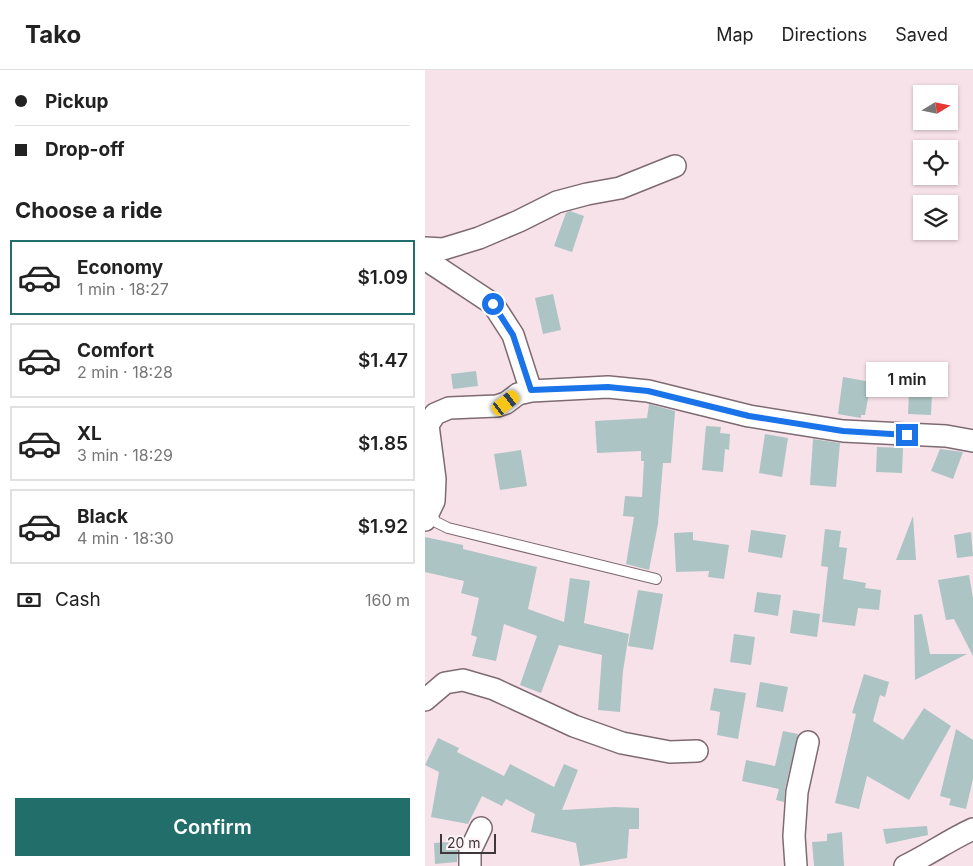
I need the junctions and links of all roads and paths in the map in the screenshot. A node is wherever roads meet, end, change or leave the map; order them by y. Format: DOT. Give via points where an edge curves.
graph roads {
  1 [pos="675,166"];
  2 [pos="425,248"];
  3 [pos="425,259"];
  4 [pos="531,390"];
  5 [pos="973,441"];
  6 [pos="427,517"];
  7 [pos="657,579"];
  8 [pos="425,700"];
  9 [pos="807,742"];
  10 [pos="697,751"];
  11 [pos="481,828"];
  12 [pos="973,829"];
  13 [pos="470,866"];
  14 [pos="796,866"];
  15 [pos="905,866"];
  1 -- 2 [label="street" via="620,188 557,202 479,238 443,249"];
  3 -- 4 [label="street" via="493,304 513,335"];
  4 -- 5 [label="street" via="608,387 648,391 749,416 833,430 945,436"];
  4 -- 6 [label="street" via="497,406 449,408 435,414 428,425 435,479 434,501"];
  6 -- 7 [label="lane" via="449,528"];
  8 -- 10 [label="street" via="445,683 463,680 494,689 575,726 622,743 669,752"];
  9 -- 14 [label="street" via="797,792"];
  11 -- 13 [label="street" via="470,851"];
  12 -- 15 [label="street"];
}
